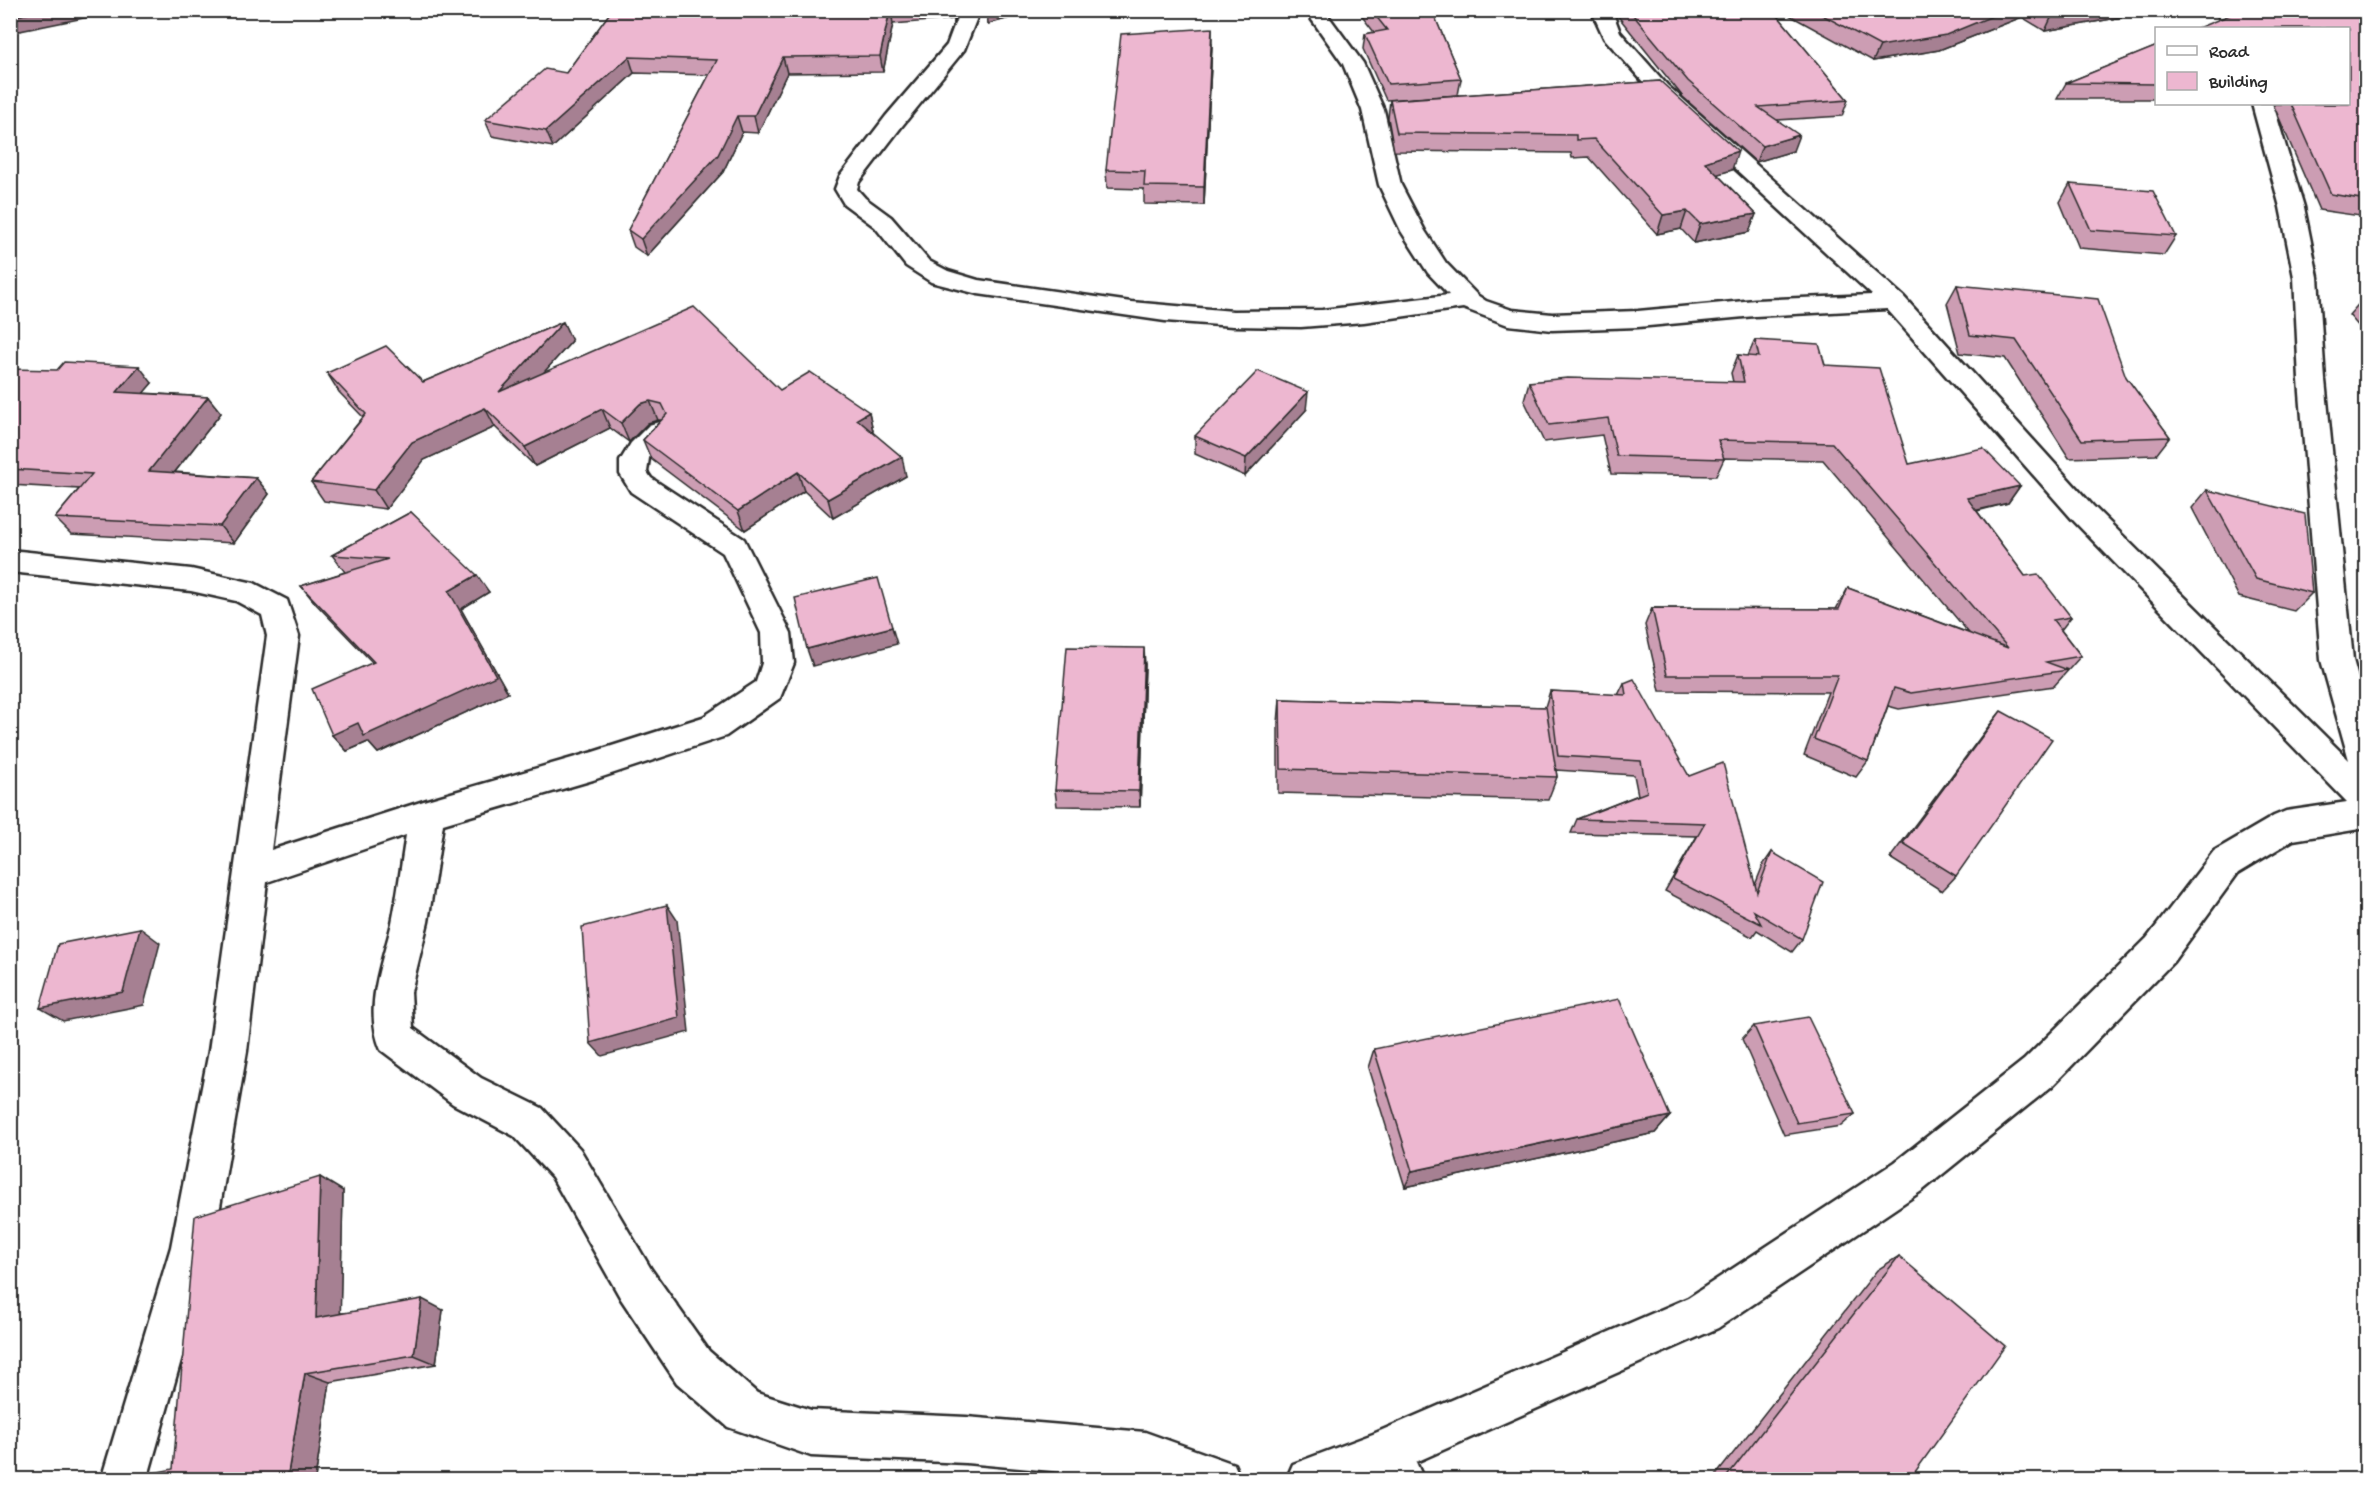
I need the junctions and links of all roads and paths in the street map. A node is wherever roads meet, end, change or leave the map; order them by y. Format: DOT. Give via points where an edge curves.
graph roads {
  1 [pos="970,10"];
  2 [pos="1314,10"];
  3 [pos="1607,10"];
  4 [pos="2226,10"];
  5 [pos="2234,27"];
  6 [pos="2263,105"];
  7 [pos="1397,108"];
  8 [pos="1373,110"];
  9 [pos="1468,300"];
  10 [pos="1894,300"];
  11 [pos="659,431"];
  12 [pos="10,561"];
  13 [pos="2367,761"];
  14 [pos="2367,799"];
  15 [pos="427,814"];
  16 [pos="2367,814"];
  17 [pos="251,872"];
  18 [pos="1389,1468"];
  19 [pos="124,1479"];
  20 [pos="1218,1479"];
  21 [pos="1309,1479"];
  1 -- 9 [label="street" via="957,46 884,134 846,189 849,197 886,225 910,258 926,270 944,279 1047,297 1249,319 1347,316"];
  2 -- 8 [label="street" via="1353,63"];
  3 -- 10 [label="street" via="1604,16 1611,34 1648,90"];
  4 -- 5 [label="street"];
  6 -- 13 [label="street" via="2292,207 2306,277 2337,660"];
  7 -- 8 [label="street"];
  8 -- 9 [label="street" via="1390,185 1413,231 1437,268"];
  9 -- 10 [label="street" via="1508,318 1552,322"];
  10 -- 14 [label="street" via="2084,513"];
  11 -- 15 [label="street" via="637,455 632,471 641,484 734,546 776,633 778,663 769,688 714,727"];
  12 -- 17 [label="street" via="191,580 243,591 276,608 283,636"];
  15 -- 17 [label="street"];
  15 -- 20 [label="street" via="410,922 392,992 394,1037 467,1091 528,1122 566,1163 636,1284 693,1367 744,1411 811,1433 966,1440 1145,1455"];
  16 -- 18 [label="street" via="2286,826 2226,862 2160,950 2038,1073 1909,1176 1703,1313"];
  17 -- 19 [label="street" via="228,1052 192,1247"];
  18 -- 21 [label="street"];
}
